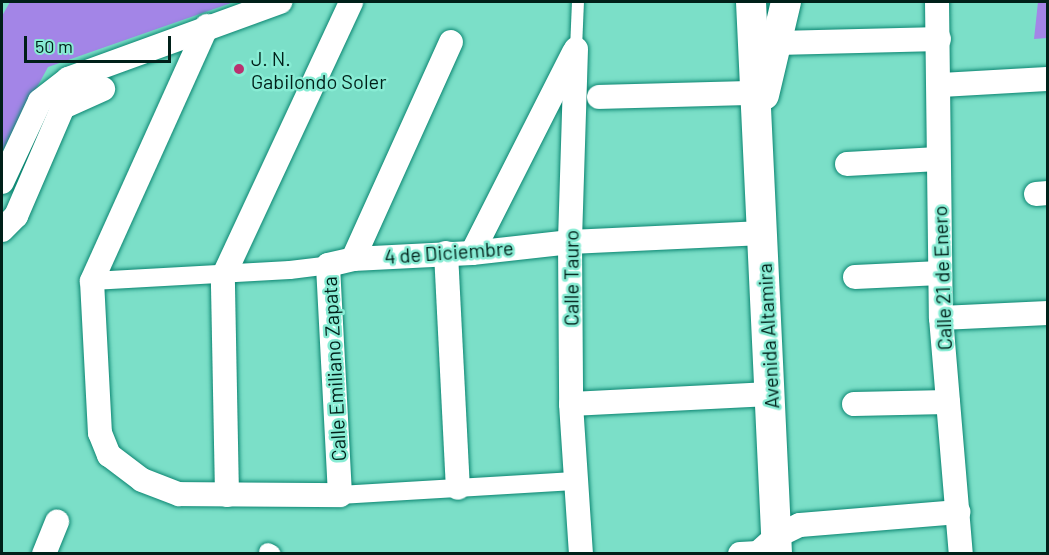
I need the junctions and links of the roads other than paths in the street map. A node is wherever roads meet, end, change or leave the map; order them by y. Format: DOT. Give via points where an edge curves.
graph roads {
  1 [pos="280,2"];
  2 [pos="351,2"];
  3 [pos="578,2"];
  4 [pos="750,2"];
  5 [pos="786,2"];
  6 [pos="937,2"];
  7 [pos="207,26"];
  8 [pos="939,39"];
  9 [pos="451,42"];
  10 [pos="779,43"];
  11 [pos="576,49"];
  12 [pos="1047,79"];
  13 [pos="940,86"];
  14 [pos="103,88"];
  15 [pos="599,97"];
  16 [pos="757,105"];
  17 [pos="938,159"];
  18 [pos="847,164"];
  19 [pos="2,182"];
  20 [pos="2,230"];
  21 [pos="763,233"];
  22 [pos="570,242"];
  23 [pos="446,253"];
  24 [pos="472,253"];
  25 [pos="353,259"];
  26 [pos="328,265"];
  27 [pos="225,271"];
  28 [pos="940,273"];
  29 [pos="855,277"];
  30 [pos="92,281"];
  31 [pos="1047,313"];
  32 [pos="941,318"];
  33 [pos="770,394"];
  34 [pos="948,402"];
  35 [pos="571,404"];
  36 [pos="854,404"];
  37 [pos="574,481"];
  38 [pos="458,488"];
  39 [pos="227,495"];
  40 [pos="340,495"];
  41 [pos="958,512"];
  42 [pos="57,521"];
  43 [pos="777,545"];
  44 [pos="44,554"];
  45 [pos="581,554"];
  46 [pos="740,554"];
  47 [pos="961,554"];
  1 -- 7 [label="street"];
  2 -- 27 [label="street"];
  3 -- 11 [label="lane, Calle Tauro"];
  4 -- 16 [label="street, Avenida Altamira"];
  5 -- 10 [label="street, Avenida Altamira"];
  6 -- 8 [label="street, Calle 21 de Enero"];
  7 -- 19 [label="street" via="68,79 40,101"];
  7 -- 30 [label="street"];
  8 -- 10 [label="street"];
  8 -- 13 [label="street, Calle 21 de Enero"];
  9 -- 25 [label="street"];
  10 -- 16 [label="street, Avenida Altamira"];
  11 -- 22 [label="street, Calle Tauro"];
  11 -- 24 [label="street"];
  12 -- 13 [label="street"];
  13 -- 17 [label="street, Calle 21 de Enero"];
  14 -- 20 [label="street" via="63,108 16,216"];
  15 -- 16 [label="street"];
  16 -- 21 [label="street, Avenida Altamira"];
  17 -- 18 [label="street"];
  17 -- 28 [label="street, Calle 21 de Enero"];
  21 -- 22 [label="street, 4 de Diciembre"];
  21 -- 33 [label="street, Avenida Altamira"];
  22 -- 24 [label="street, 4 de Diciembre"];
  22 -- 35 [label="street, Calle Tauro"];
  23 -- 24 [label="street, 4 de Diciembre"];
  23 -- 25 [label="street, 4 de Diciembre"];
  23 -- 38 [label="street"];
  25 -- 26 [label="street, 4 de Diciembre"];
  26 -- 27 [label="street, Calle Emiliano Zapata"];
  26 -- 40 [label="street, Calle Emiliano Zapata"];
  27 -- 30 [label="street, Calle Emiliano Zapata"];
  27 -- 39 [label="street" via="222,337"];
  28 -- 29 [label="street"];
  28 -- 32 [label="street, Calle 21 de Enero"];
  30 -- 39 [label="street" via="100,433 110,455 142,480 179,494"];
  31 -- 32 [label="street"];
  32 -- 34 [label="street, Calle 21 de Enero"];
  33 -- 35 [label="street"];
  33 -- 43 [label="street, Avenida Altamira"];
  34 -- 36 [label="street"];
  34 -- 41 [label="street, Calle 21 de Enero"];
  35 -- 37 [label="street, Calle Tauro"];
  37 -- 38 [label="street"];
  37 -- 45 [label="street, Calle Tauro"];
  38 -- 40 [label="street"];
  39 -- 40 [label="street"];
  41 -- 43 [label="street" via="800,525"];
  41 -- 47 [label="street, Calle 21 de Enero"];
  42 -- 44 [label="street"];
  43 -- 46 [label="street" via="758,553"];
}
